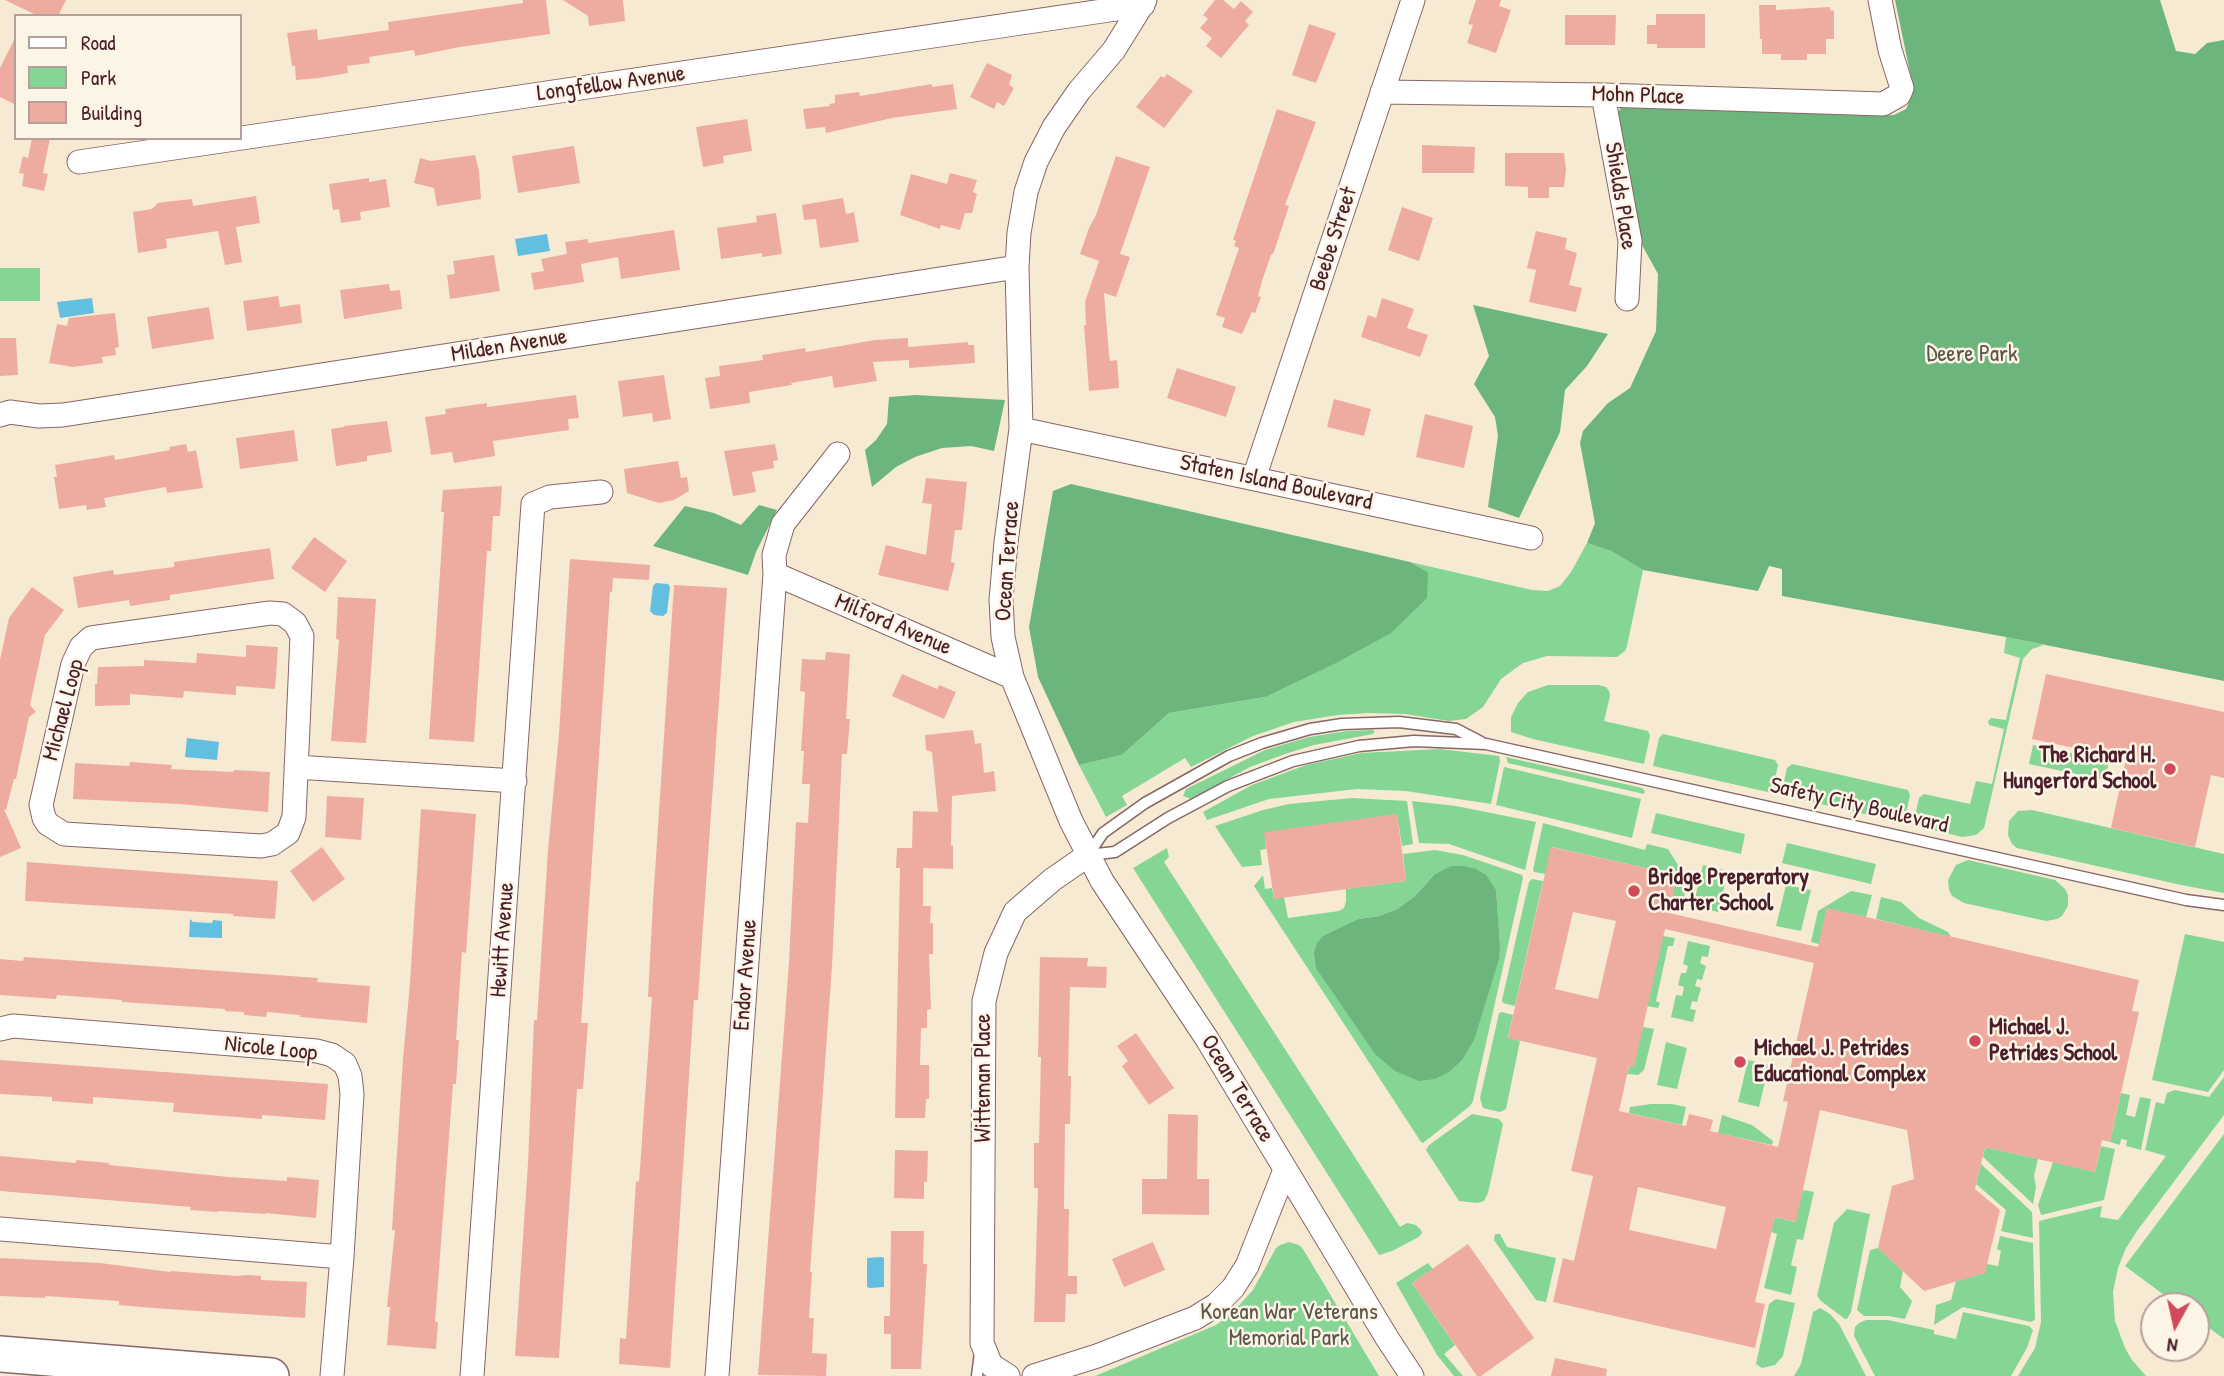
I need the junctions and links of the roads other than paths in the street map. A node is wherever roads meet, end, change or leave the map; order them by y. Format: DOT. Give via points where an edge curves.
graph roads {
  1 [pos="1413,0"];
  2 [pos="1880,0"];
  3 [pos="1144,2"];
  4 [pos="1382,92"];
  5 [pos="1603,95"];
  6 [pos="242,138"];
  7 [pos="225,140"];
  8 [pos="79,162"];
  9 [pos="1017,267"];
  10 [pos="1627,299"];
  11 [pos="0,415"];
  12 [pos="1021,429"];
  13 [pos="838,454"];
  14 [pos="1254,478"];
  15 [pos="601,492"];
  16 [pos="1531,538"];
  17 [pos="775,573"];
  18 [pos="1012,677"];
  19 [pos="1486,744"];
  20 [pos="296,767"];
  21 [pos="514,781"];
  22 [pos="1088,855"];
  23 [pos="2224,905"];
  24 [pos="0,1029"];
  25 [pos="1285,1170"];
  26 [pos="0,1229"];
  27 [pos="342,1257"];
  28 [pos="982,1343"];
  29 [pos="0,1354"];
  30 [pos="271,1376"];
  31 [pos="332,1376"];
  32 [pos="472,1376"];
  33 [pos="717,1376"];
  34 [pos="977,1376"];
  35 [pos="1008,1376"];
  36 [pos="1034,1376"];
  37 [pos="1412,1376"];
  1 -- 4 [label="street, Beebe Street"];
  2 -- 5 [label="street, Mohn Place" via="1902,88 1883,104"];
  3 -- 6 [label="street, Longfellow Avenue"];
  3 -- 9 [label="street, Ocean Terrace" via="1114,50 1054,127 1036,162 1026,192"];
  4 -- 5 [label="street, Mohn Place"];
  4 -- 14 [label="street, Beebe Street"];
  5 -- 10 [label="street, Shields Place" via="1630,241"];
  7 -- 8 [label="street, Longfellow Avenue"];
  9 -- 11 [label="street, Milden Avenue" via="63,415"];
  9 -- 12 [label="street, Ocean Terrace"];
  12 -- 14 [label="street, Staten Island Boulevard"];
  12 -- 18 [label="street, Ocean Terrace" via="1001,600"];
  13 -- 17 [label="street" via="783,524 774,555"];
  14 -- 16 [label="street, Staten Island Boulevard"];
  15 -- 21 [label="street, Hewitt Avenue" via="550,497 533,504"];
  17 -- 18 [label="street, Milford Avenue"];
  17 -- 33 [label="street, Endor Avenue"];
  18 -- 22 [label="street, Ocean Terrace"];
  19 -- 22 [label="lane, Safety City Boulevard" via="1414,741 1359,746 1293,761 1228,786 1115,852"];
  19 -- 22 [label="lane, Safety City Boulevard" via="1455,729 1399,722 1310,729 1229,755 1103,833"];
  19 -- 23 [label="lane, Safety City Boulevard"];
  20 -- 20 [label="street, Michael Loop" via="294,817 288,833 272,844 64,834 48,824 41,805 72,664 91,638 283,614 302,636"];
  20 -- 21 [label="street"];
  21 -- 32 [label="street, Hewitt Avenue"];
  22 -- 25 [label="street, Ocean Terrace"];
  22 -- 28 [label="street, Witteman Place" via="1015,912 996,953 984,1001"];
  24 -- 27 [label="street, Nicole Loop" via="332,1055 345,1064 352,1094"];
  25 -- 36 [label="street, Ocean Terrace" via="1247,1266 1216,1305 1195,1318"];
  25 -- 37 [label="street, Ocean Terrace"];
  26 -- 27 [label="street"];
  27 -- 31 [label="street, Nicole Loop"];
  28 -- 34 [label="lane"];
  28 -- 35 [label="street" via="991,1365"];
  29 -- 30 [label="main road"];
}
